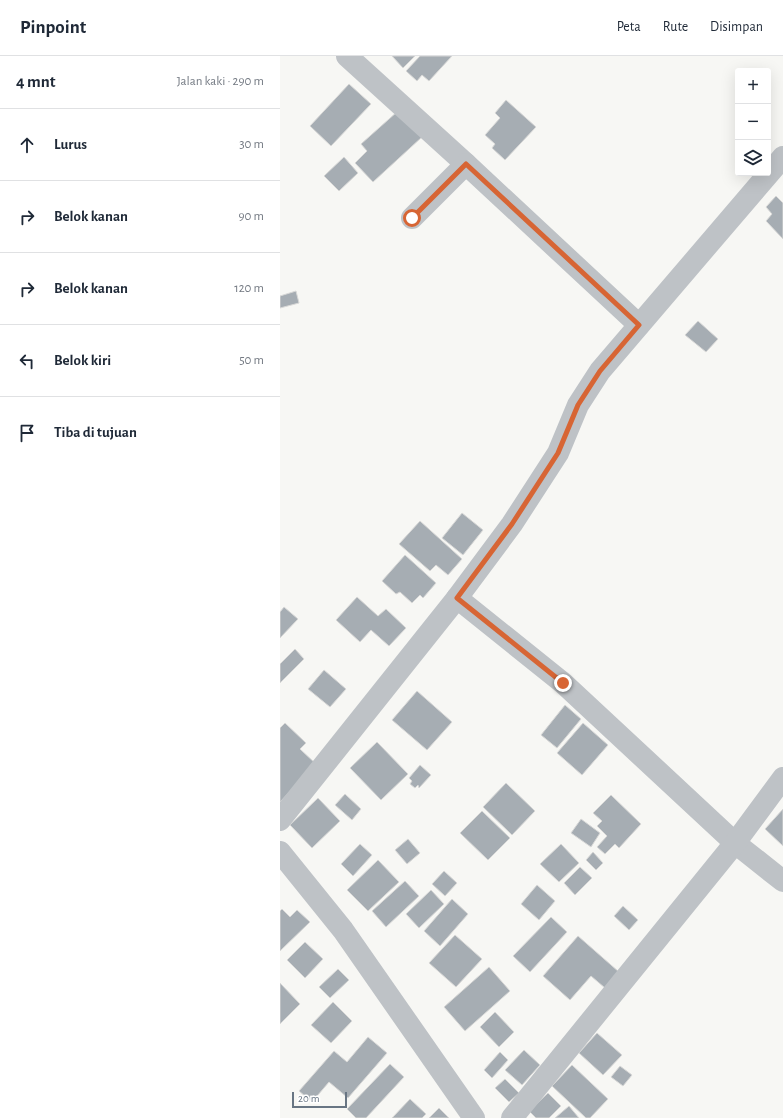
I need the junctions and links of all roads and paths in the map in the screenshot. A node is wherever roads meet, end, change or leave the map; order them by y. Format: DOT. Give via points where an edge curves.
graph roads {
  1 [pos="347,56"];
  2 [pos="783,157"];
  3 [pos="466,164"];
  4 [pos="412,218"];
  5 [pos="639,325"];
  6 [pos="457,598"];
  7 [pos="783,778"];
  8 [pos="280,820"];
  9 [pos="735,843"];
  10 [pos="280,852"];
  11 [pos="783,881"];
  12 [pos="474,1118"];
  13 [pos="512,1118"];
  1 -- 3 [label="street"];
  2 -- 5 [label="street"];
  3 -- 4 [label="street"];
  3 -- 5 [label="street"];
  5 -- 6 [label="street" via="600,371 578,405 554,460 512,524"];
  6 -- 8 [label="street"];
  6 -- 9 [label="street" via="563,683"];
  7 -- 9 [label="street"];
  9 -- 11 [label="street"];
  9 -- 13 [label="street"];
  10 -- 12 [label="street" via="343,930"];
}
